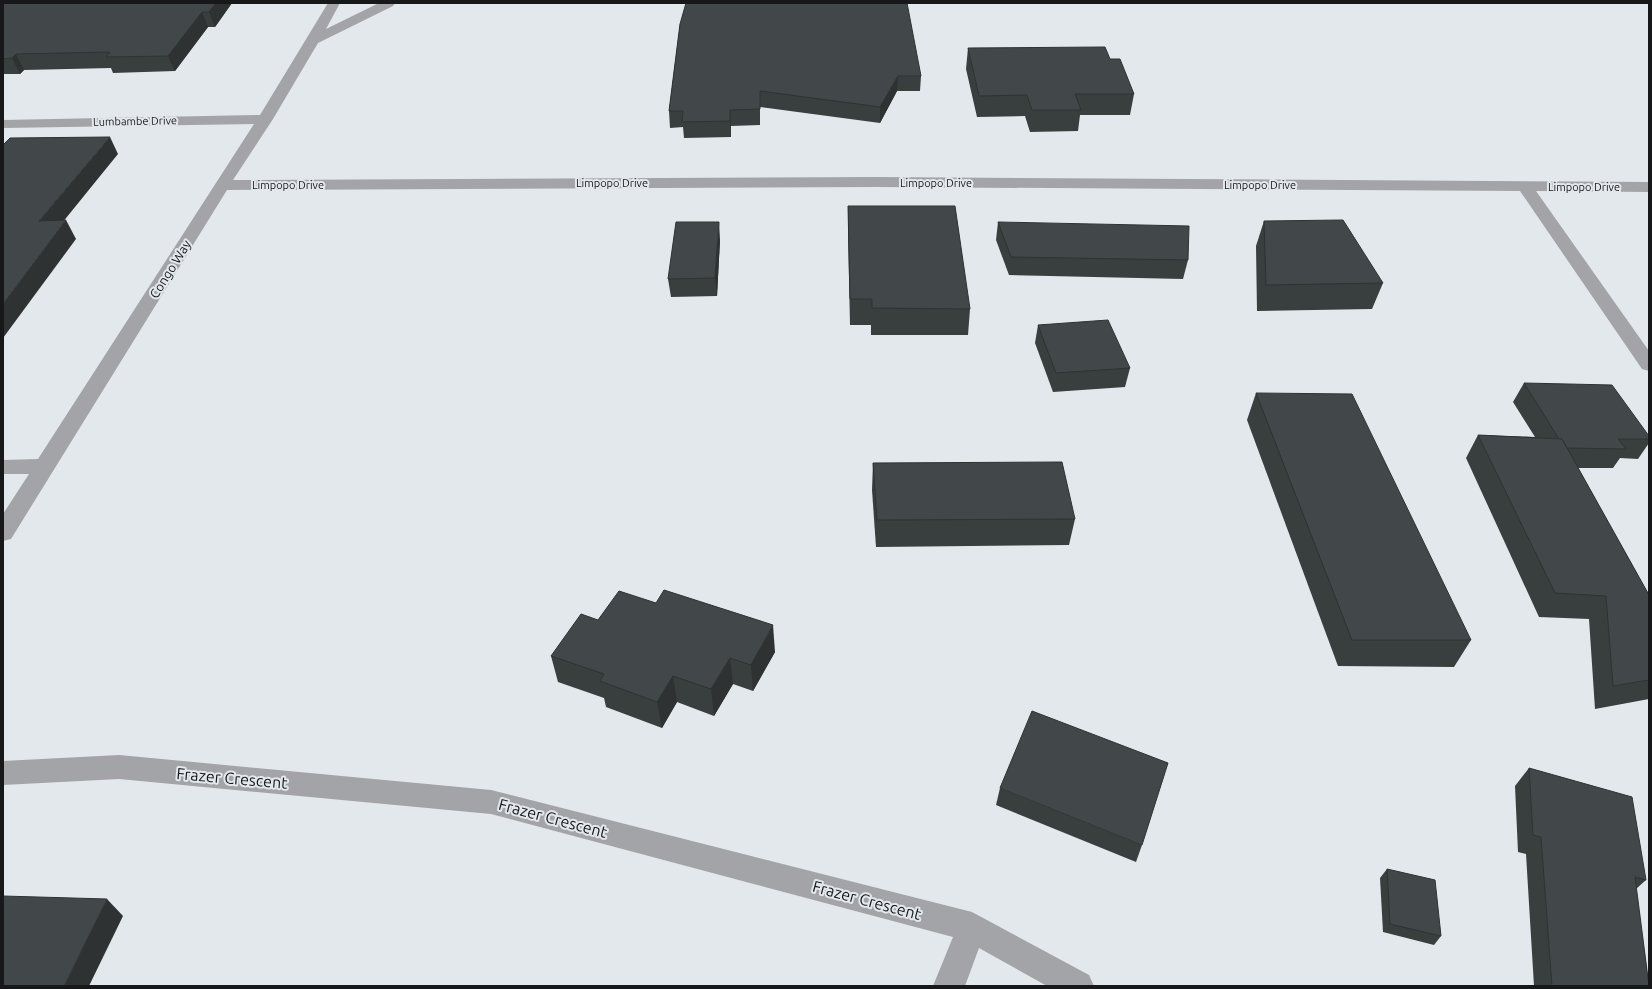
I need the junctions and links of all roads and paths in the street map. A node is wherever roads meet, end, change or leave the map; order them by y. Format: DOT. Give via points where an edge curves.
graph roads {
  1 [pos="334,3"];
  2 [pos="389,3"];
  3 [pos="314,40"];
  4 [pos="266,119"];
  5 [pos="3,124"];
  6 [pos="222,185"];
  7 [pos="1525,187"];
  8 [pos="1649,187"];
  9 [pos="1649,365"];
  10 [pos="45,466"];
  11 [pos="3,467"];
  12 [pos="3,533"];
  13 [pos="3,773"];
  14 [pos="972,927"];
  15 [pos="949,986"];
  16 [pos="1078,986"];
  1 -- 3 [label="street, Congo Way"];
  2 -- 3 [label="street"];
  3 -- 4 [label="street, Congo Way"];
  4 -- 5 [label="street, Lumbambe Drive"];
  4 -- 6 [label="street, Congo Way"];
  6 -- 7 [label="street, Limpopo Drive" via="875,182"];
  6 -- 10 [label="street, Congo Way"];
  7 -- 8 [label="street, Limpopo Drive"];
  7 -- 9 [label="street"];
  10 -- 11 [label="street"];
  10 -- 12 [label="street, Congo Way"];
  13 -- 14 [label="street, Frazer Crescent" via="120,767 491,802"];
  14 -- 15 [label="street"];
  14 -- 16 [label="street, Frazer Crescent"];
}
